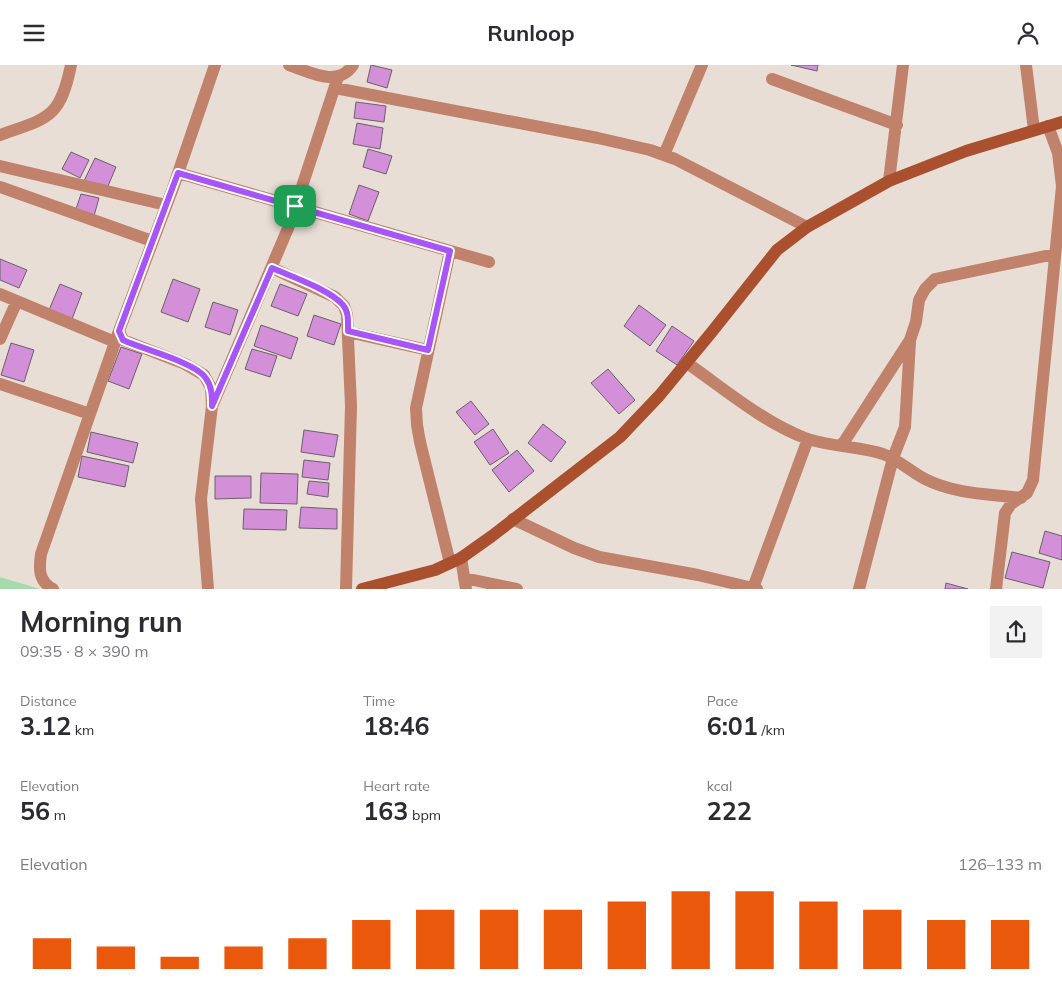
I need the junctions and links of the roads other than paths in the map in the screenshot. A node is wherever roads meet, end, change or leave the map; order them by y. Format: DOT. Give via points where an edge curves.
graph roads {
  1 [pos="72,65"];
  2 [pos="215,65"];
  3 [pos="289,65"];
  4 [pos="353,65"];
  5 [pos="702,65"];
  6 [pos="903,65"];
  7 [pos="1026,65"];
  8 [pos="772,79"];
  9 [pos="337,83"];
  10 [pos="1062,123"];
  11 [pos="896,125"];
  12 [pos="1048,126"];
  13 [pos="1034,130"];
  14 [pos="0,135"];
  15 [pos="664,155"];
  16 [pos="0,166"];
  17 [pos="178,173"];
  18 [pos="889,181"];
  19 [pos="0,187"];
  20 [pos="166,205"];
  21 [pos="295,206"];
  22 [pos="807,227"];
  23 [pos="152,241"];
  24 [pos="450,251"];
  25 [pos="1055,254"];
  26 [pos="489,262"];
  27 [pos="272,268"];
  28 [pos="0,294"];
  29 [pos="17,301"];
  30 [pos="348,331"];
  31 [pos="117,336"];
  32 [pos="0,339"];
  33 [pos="910,340"];
  34 [pos="428,350"];
  35 [pos="687,363"];
  36 [pos="0,384"];
  37 [pos="212,406"];
  38 [pos="90,414"];
  39 [pos="808,439"];
  40 [pos="842,445"];
  41 [pos="893,458"];
  42 [pos="1021,498"];
  43 [pos="513,519"];
  44 [pos="455,561"];
  45 [pos="465,583"];
  46 [pos="47,587"];
  47 [pos="208,589"];
  48 [pos="346,589"];
  49 [pos="362,589"];
  50 [pos="517,589"];
  51 [pos="755,589"];
  52 [pos="859,589"];
  53 [pos="996,589"];
  1 -- 14 [label="street" via="67,87 54,111 42,120"];
  2 -- 17 [label="street"];
  3 -- 9 [label="street"];
  4 -- 9 [label="street"];
  5 -- 15 [label="street"];
  6 -- 11 [label="street"];
  7 -- 13 [label="street"];
  8 -- 11 [label="street"];
  9 -- 15 [label="street" via="607,139"];
  9 -- 21 [label="street"];
  10 -- 12 [label="street"];
  11 -- 18 [label="street"];
  12 -- 13 [label="street"];
  12 -- 25 [label="street" via="1061,167"];
  13 -- 18 [label="street" via="966,151"];
  15 -- 22 [label="street"];
  16 -- 20 [label="street"];
  17 -- 20 [label="street"];
  17 -- 21 [label="street"];
  18 -- 22 [label="street"];
  19 -- 23 [label="street"];
  20 -- 23 [label="street"];
  21 -- 24 [label="street"];
  21 -- 27 [label="street"];
  22 -- 35 [label="street" via="777,250"];
  23 -- 31 [label="street"];
  24 -- 26 [label="street"];
  24 -- 34 [label="street"];
  25 -- 33 [label="street" via="935,279 919,300"];
  25 -- 42 [label="street" via="1033,480"];
  27 -- 30 [label="street" via="336,297 348,315"];
  27 -- 37 [label="street"];
  28 -- 29 [label="street"];
  29 -- 31 [label="street"];
  29 -- 32 [label="street"];
  30 -- 34 [label="street"];
  30 -- 48 [label="street" via="351,406"];
  31 -- 37 [label="street" via="204,375 211,388"];
  31 -- 38 [label="street"];
  33 -- 40 [label="street"];
  33 -- 41 [label="street" via="905,427"];
  34 -- 44 [label="street" via="416,408 417,425"];
  35 -- 39 [label="street" via="770,420"];
  35 -- 43 [label="street" via="620,437"];
  36 -- 38 [label="street"];
  37 -- 47 [label="street" via="202,499"];
  38 -- 46 [label="street" via="41,554 40,576"];
  39 -- 40 [label="street"];
  39 -- 51 [label="street"];
  40 -- 41 [label="street"];
  41 -- 42 [label="street" via="940,485"];
  41 -- 52 [label="street"];
  42 -- 53 [label="street" via="1005,513"];
  43 -- 44 [label="street"];
  43 -- 51 [label="street" via="599,557"];
  44 -- 45 [label="street"];
  44 -- 49 [label="street" via="435,570"];
  45 -- 50 [label="street"];
}
